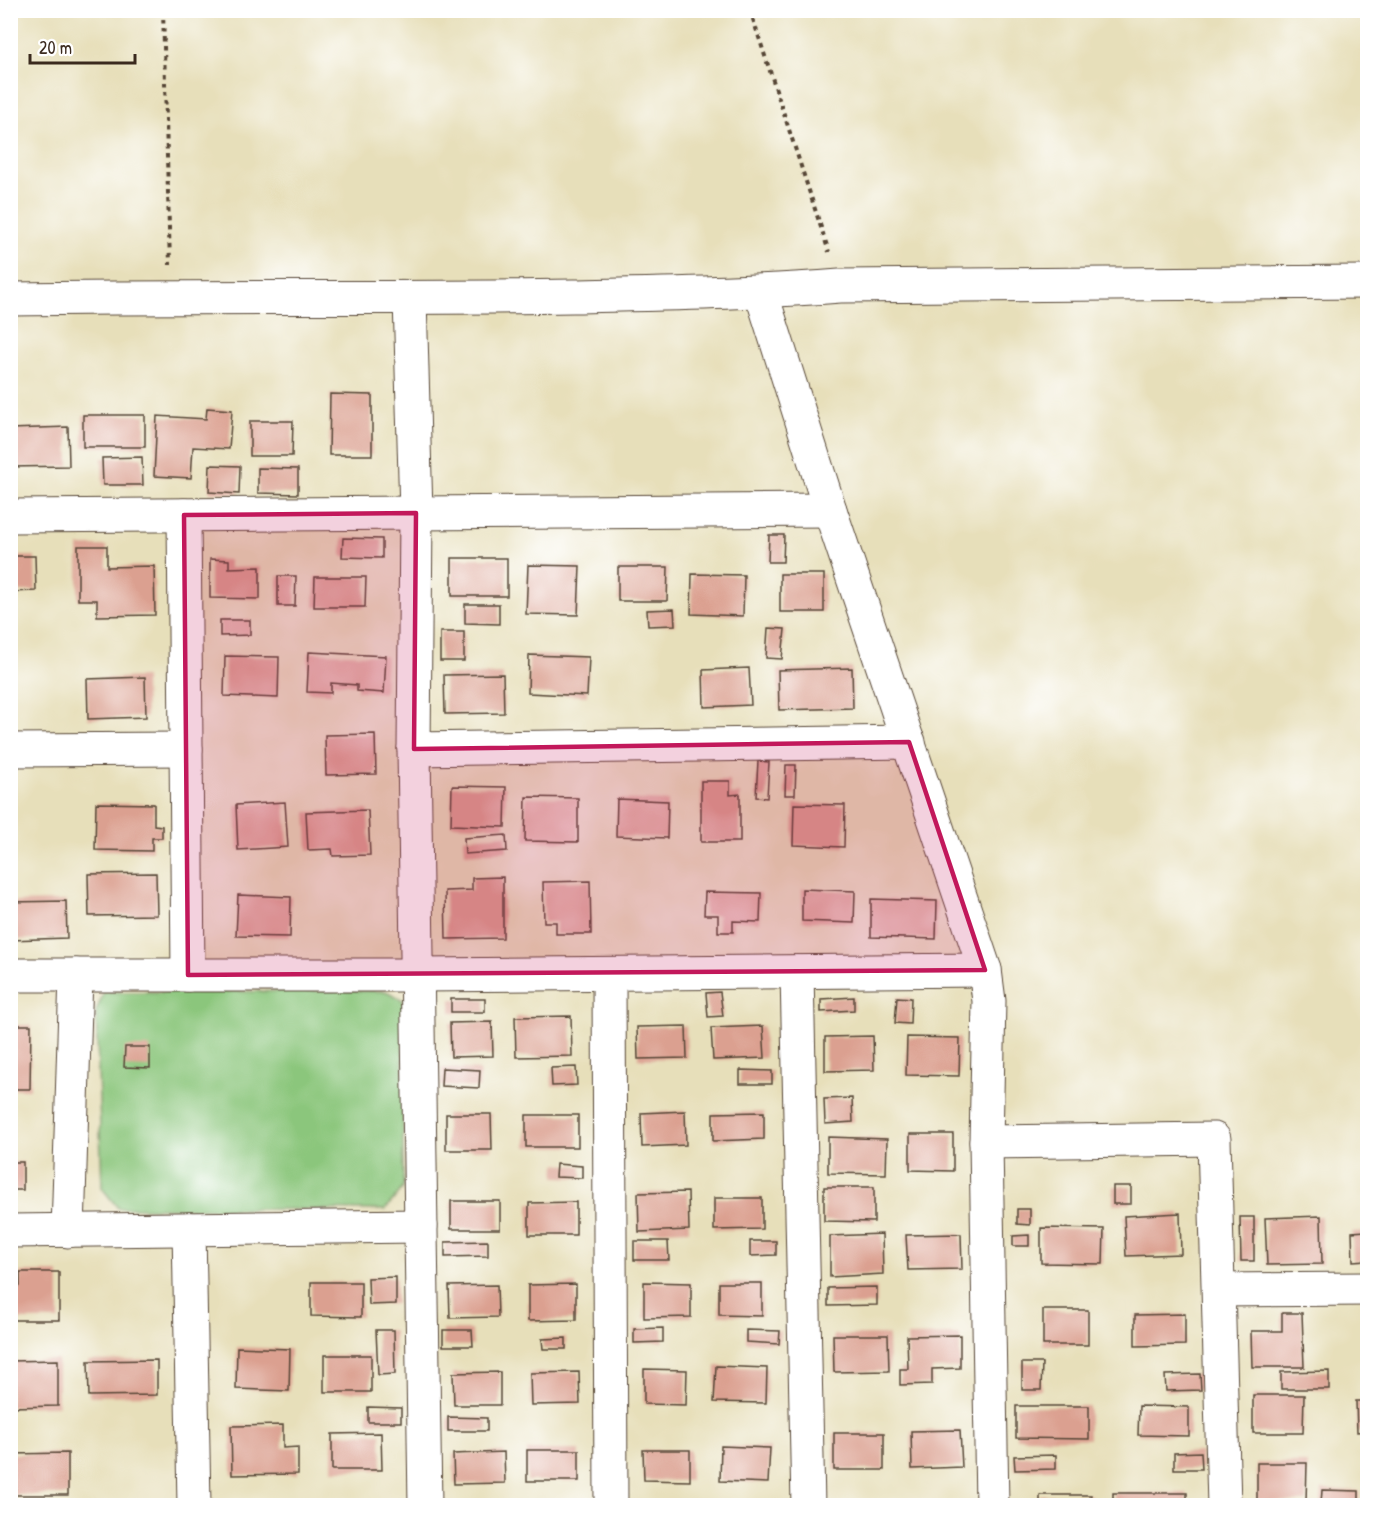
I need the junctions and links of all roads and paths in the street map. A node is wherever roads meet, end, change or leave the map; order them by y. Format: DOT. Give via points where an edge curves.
graph roads {
  1 [pos="163,10"];
  2 [pos="750,10"];
  3 [pos="1368,282"];
  4 [pos="840,286"];
  5 [pos="761,292"];
  6 [pos="171,296"];
  7 [pos="410,298"];
  8 [pos="10,299"];
  9 [pos="830,510"];
  10 [pos="416,513"];
  11 [pos="184,515"];
  12 [pos="10,516"];
  13 [pos="909,742"];
  14 [pos="186,749"];
  15 [pos="414,749"];
  16 [pos="10,750"];
  17 [pos="985,970"];
  18 [pos="797,972"];
  19 [pos="609,974"];
  20 [pos="10,975"];
  21 [pos="76,975"];
  22 [pos="188,975"];
  23 [pos="419,975"];
  24 [pos="986,1142"];
  25 [pos="421,1226"];
  26 [pos="189,1229"];
  27 [pos="10,1231"];
  28 [pos="68,1231"];
  29 [pos="1368,1289"];
  30 [pos="1220,1290"];
  31 [pos="194,1506"];
  32 [pos="425,1506"];
  33 [pos="611,1506"];
  34 [pos="808,1506"];
  35 [pos="992,1506"];
  36 [pos="1224,1506"];
  1 -- 6 [label="path"];
  2 -- 4 [label="path"];
  3 -- 4 [label="street"];
  4 -- 5 [label="street"];
  5 -- 7 [label="street"];
  5 -- 9 [label="street"];
  6 -- 7 [label="street"];
  6 -- 8 [label="street"];
  7 -- 10 [label="street"];
  9 -- 10 [label="street"];
  9 -- 13 [label="street"];
  10 -- 11 [label="street"];
  10 -- 15 [label="street"];
  11 -- 12 [label="street"];
  11 -- 14 [label="street"];
  13 -- 15 [label="street"];
  13 -- 17 [label="street"];
  14 -- 16 [label="street"];
  14 -- 22 [label="street"];
  15 -- 23 [label="street"];
  17 -- 18 [label="street"];
  17 -- 24 [label="street" via="989,1001"];
  18 -- 19 [label="street"];
  18 -- 34 [label="street"];
  19 -- 23 [label="street"];
  19 -- 33 [label="street"];
  20 -- 21 [label="street"];
  21 -- 22 [label="street"];
  21 -- 28 [label="street"];
  22 -- 23 [label="street"];
  23 -- 25 [label="street"];
  24 -- 30 [label="street" via="1214,1139"];
  24 -- 35 [label="street"];
  25 -- 26 [label="street"];
  25 -- 32 [label="street"];
  26 -- 28 [label="street"];
  26 -- 31 [label="street"];
  27 -- 28 [label="street"];
  29 -- 30 [label="street"];
  30 -- 36 [label="street"];
}
